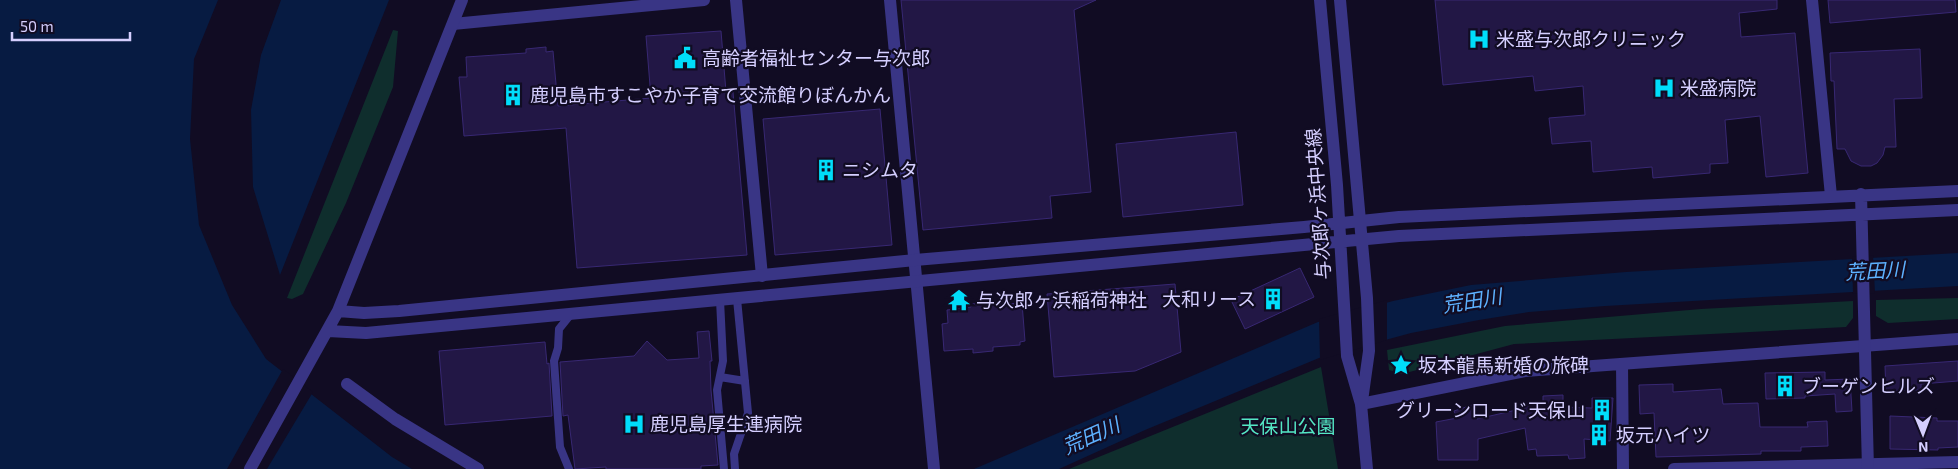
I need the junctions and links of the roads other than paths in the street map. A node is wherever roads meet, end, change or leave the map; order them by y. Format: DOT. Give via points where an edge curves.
graph roads {
  1 [pos="462,0"];
  2 [pos="704,0"];
  3 [pos="736,0"];
  4 [pos="890,0"];
  5 [pos="1320,0"];
  6 [pos="1340,0"];
  7 [pos="1812,0"];
  8 [pos="453,24"];
  9 [pos="1958,191"];
  10 [pos="1862,194"];
  11 [pos="1831,196"];
  12 [pos="1639,206"];
  13 [pos="1958,210"];
  14 [pos="1862,214"];
  15 [pos="1361,221"];
  16 [pos="1339,224"];
  17 [pos="1639,225"];
  18 [pos="1362,239"];
  19 [pos="1340,240"];
  20 [pos="1106,243"];
  21 [pos="915,260"];
  22 [pos="1108,263"];
  23 [pos="762,276"];
  24 [pos="917,281"];
  25 [pos="571,295"];
  26 [pos="764,296"];
  27 [pos="737,299"];
  28 [pos="720,300"];
  29 [pos="338,310"];
  30 [pos="571,314"];
  31 [pos="328,330"];
  32 [pos="1958,339"];
  33 [pos="1864,345"];
  34 [pos="1622,364"];
  35 [pos="720,377"];
  36 [pos="745,381"];
  37 [pos="347,384"];
  38 [pos="1361,404"];
  39 [pos="1958,462"];
  40 [pos="1868,466"];
  41 [pos="250,469"];
  42 [pos="478,469"];
  43 [pos="569,469"];
  44 [pos="724,469"];
  45 [pos="735,469"];
  46 [pos="934,469"];
  47 [pos="1367,469"];
  48 [pos="1623,469"];
  49 [pos="1674,469"];
  1 -- 8 [label="street"];
  2 -- 8 [label="street"];
  3 -- 23 [label="street"];
  4 -- 21 [label="street"];
  5 -- 16 [label="street, 与次郎ヶ浜中央線"];
  6 -- 15 [label="street, 与次郎ヶ浜中央線"];
  7 -- 11 [label="street"];
  8 -- 29 [label="street"];
  9 -- 10 [label="street"];
  10 -- 11 [label="street"];
  10 -- 14 [label="street"];
  11 -- 12 [label="street"];
  12 -- 15 [label="street"];
  12 -- 17 [label="street"];
  13 -- 14 [label="street"];
  14 -- 17 [label="street"];
  14 -- 33 [label="street"];
  15 -- 16 [label="street"];
  15 -- 18 [label="street, 与次郎ヶ浜中央線"];
  16 -- 19 [label="street, 与次郎ヶ浜中央線"];
  16 -- 20 [label="street"];
  17 -- 18 [label="street"];
  18 -- 19 [label="street"];
  18 -- 38 [label="street, 与次郎ヶ浜中央線" via="1369,351"];
  19 -- 22 [label="street"];
  19 -- 38 [label="street, 与次郎ヶ浜中央線" via="1347,356"];
  20 -- 21 [label="street"];
  20 -- 22 [label="street"];
  21 -- 23 [label="street"];
  21 -- 24 [label="street"];
  22 -- 24 [label="street"];
  23 -- 25 [label="street"];
  23 -- 26 [label="street"];
  24 -- 26 [label="street"];
  24 -- 46 [label="street"];
  25 -- 29 [label="street" via="399,311 364,313"];
  25 -- 30 [label="street"];
  26 -- 27 [label="street"];
  27 -- 28 [label="street"];
  27 -- 36 [label="lane"];
  28 -- 30 [label="street"];
  28 -- 35 [label="lane" via="723,361"];
  29 -- 31 [label="street"];
  30 -- 31 [label="street" via="366,333"];
  30 -- 43 [label="lane" via="559,329 554,361 560,447"];
  31 -- 41 [label="street"];
  32 -- 33 [label="street"];
  33 -- 34 [label="street"];
  33 -- 40 [label="street"];
  34 -- 38 [label="street" via="1525,371"];
  34 -- 48 [label="street"];
  35 -- 36 [label="lane"];
  35 -- 44 [label="lane" via="717,390"];
  36 -- 45 [label="lane" via="748,413 734,454"];
  37 -- 42 [label="street" via="395,419"];
  38 -- 47 [label="street, 与次郎ヶ浜中央線"];
  39 -- 40 [label="street"];
  40 -- 49 [label="street"];
}
